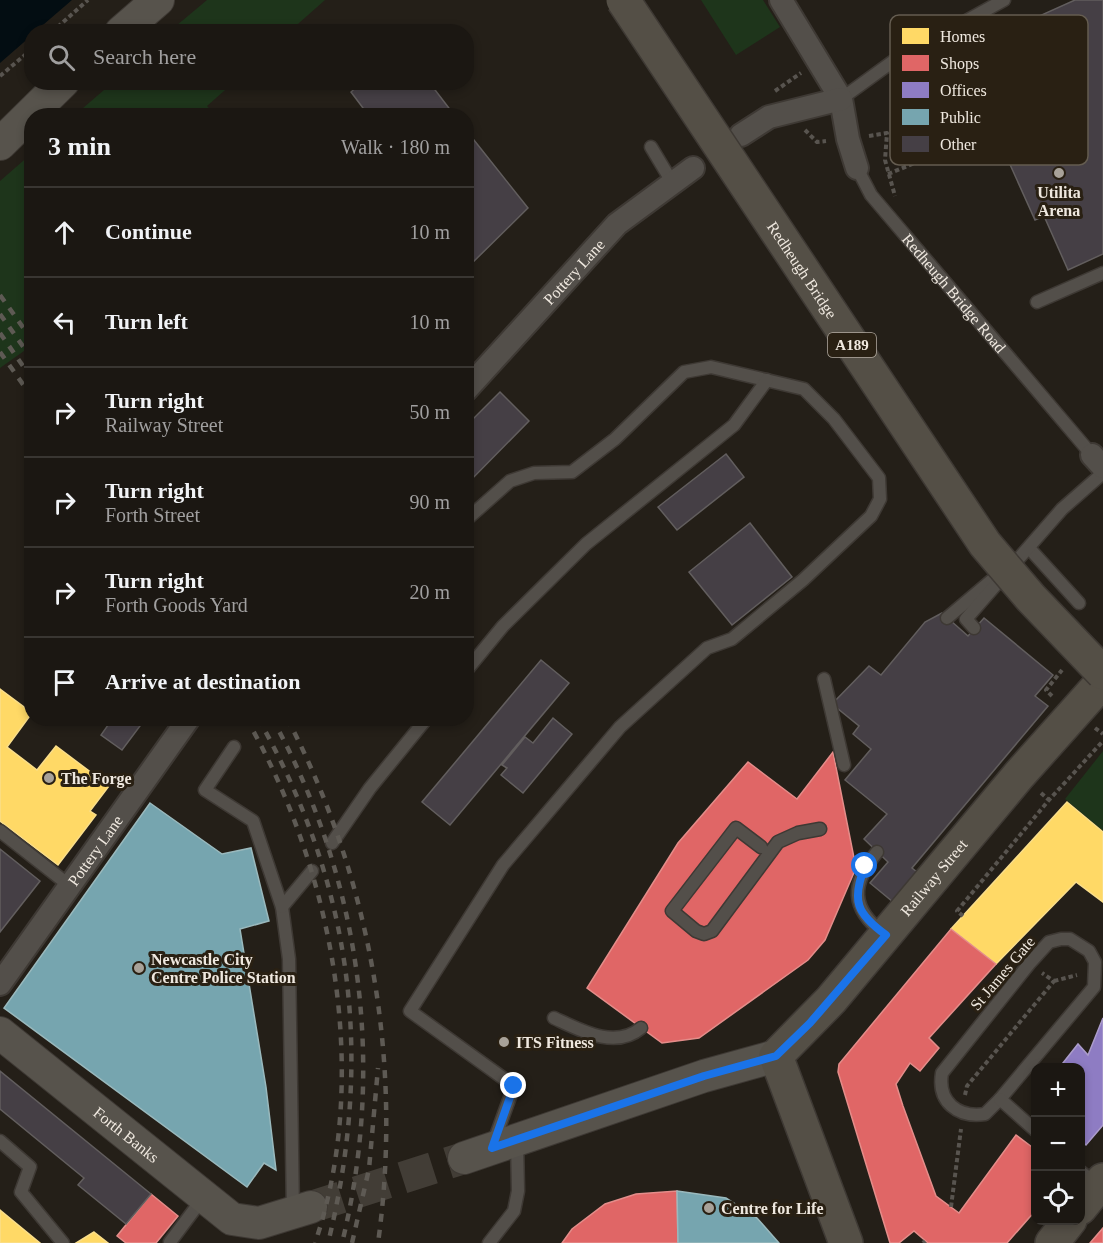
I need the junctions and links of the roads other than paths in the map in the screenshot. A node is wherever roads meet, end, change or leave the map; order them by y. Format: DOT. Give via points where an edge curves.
graph roads {
  1 [pos="158,0"];
  2 [pos="623,0"];
  3 [pos="781,0"];
  4 [pos="1004,0"];
  5 [pos="977,15"];
  6 [pos="131,24"];
  7 [pos="890,63"];
  8 [pos="55,90"];
  9 [pos="841,99"];
  10 [pos="37,108"];
  11 [pos="24,120"];
  12 [pos="741,135"];
  13 [pos="0,144"];
  14 [pos="651,147"];
  15 [pos="693,168"];
  16 [pos="857,168"];
  17 [pos="672,182"];
  18 [pos="1103,273"];
  19 [pos="1037,302"];
  20 [pos="767,380"];
  21 [pos="474,381"];
  22 [pos="1099,465"];
  23 [pos="474,513"];
  24 [pos="1029,548"];
  25 [pos="1079,603"];
  26 [pos="947,618"];
  27 [pos="974,628"];
  28 [pos="474,661"];
  29 [pos="1103,673"];
  30 [pos="824,679"];
  31 [pos="1103,681"];
  32 [pos="183,726"];
  33 [pos="420,726"];
  34 [pos="234,747"];
  35 [pos="844,765"];
  36 [pos="820,829"];
  37 [pos="0,831"];
  38 [pos="332,843"];
  39 [pos="761,847"];
  40 [pos="877,852"];
  41 [pos="312,871"];
  42 [pos="70,886"];
  43 [pos="282,907"];
  44 [pos="886,935"];
  45 [pos="0,984"];
  46 [pos="554,1018"];
  47 [pos="641,1028"];
  48 [pos="0,1033"];
  49 [pos="776,1056"];
  50 [pos="1000,1099"];
  51 [pos="1031,1127"];
  52 [pos="0,1141"];
  53 [pos="491,1149"];
  54 [pos="203,1198"];
  55 [pos="302,1210"];
  56 [pos="1067,1225"];
  57 [pos="255,1233"];
  58 [pos="170,1242"];
  59 [pos="63,1243"];
  60 [pos="489,1243"];
  61 [pos="846,1243"];
  62 [pos="1052,1243"];
  1 -- 6 [label="main road"];
  2 -- 29 [label="main road, Redheugh Bridge / A189, bridge" via="985,544"];
  3 -- 9 [label="street"];
  4 -- 5 [label="lane"];
  7 -- 9 [label="lane"];
  8 -- 10 [label="main road"];
  9 -- 12 [label="street" via="769,117"];
  9 -- 16 [label="street, Redheugh Bridge Road"];
  11 -- 13 [label="main road"];
  14 -- 17 [label="lane"];
  15 -- 17 [label="street, Pottery Lane"];
  16 -- 22 [label="lane, Redheugh Bridge Road" via="871,195"];
  17 -- 21 [label="street, Pottery Lane" via="618,224"];
  18 -- 19 [label="lane"];
  20 -- 23 [label="lane" via="711,367 684,372 615,439 572,472 534,473 510,481"];
  20 -- 28 [label="lane" via="734,425 586,544 503,626"];
  20 -- 53 [label="lane" via="804,389 834,419 879,478 880,499 871,516 803,580 732,639 706,648 620,727 503,865 410,1011 514,1086"];
  22 -- 24 [label="lane"];
  24 -- 25 [label="lane"];
  24 -- 26 [label="lane"];
  24 -- 27 [label="lane" via="966,619"];
  30 -- 35 [label="lane"];
  31 -- 44 [label="main road, Railway Street"];
  32 -- 42 [label="street, Pottery Lane"];
  33 -- 38 [label="lane"];
  34 -- 43 [label="lane" via="205,790 253,821"];
  36 -- 39 [label="lane" via="778,842 712,931 696,931 672,911 736,828"];
  37 -- 42 [label="lane"];
  40 -- 44 [label="lane" via="860,879 859,909 867,921"];
  41 -- 43 [label="lane"];
  42 -- 45 [label="street, Pottery Lane"];
  43 -- 55 [label="lane" via="289,959"];
  44 -- 49 [label="main road, Railway Street"];
  46 -- 47 [label="lane" via="604,1038 620,1039"];
  48 -- 54 [label="main road, Forth Banks"];
  49 -- 53 [label="main road" via="704,1076"];
  49 -- 61 [label="main road"];
  50 -- 50 [label="lane, St James Gate" via="1094,987 1095,962 1089,951 1070,939 1049,942 942,1073 942,1089 948,1103 963,1114 985,1114"];
  50 -- 51 [label="lane"];
  52 -- 59 [label="lane" via="30,1167 21,1192"];
  53 -- 60 [label="lane" via="518,1191 514,1211"];
  54 -- 57 [label="main road, Forth Banks"];
  54 -- 58 [label="lane"];
  55 -- 57 [label="main road"];
  56 -- 62 [label="main road"];
}
